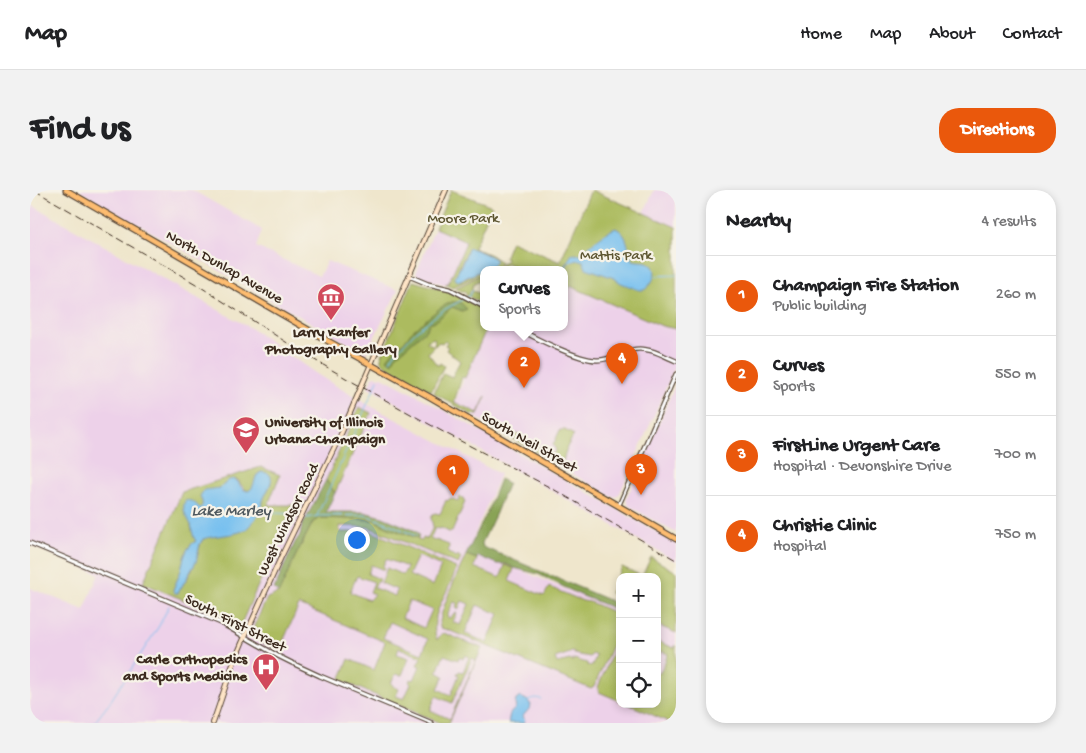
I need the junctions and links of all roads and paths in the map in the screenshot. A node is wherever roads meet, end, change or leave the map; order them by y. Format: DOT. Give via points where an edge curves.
graph roads {
  1 [pos="66,190"];
  2 [pos="446,190"];
  3 [pos="409,276"];
  4 [pos="480,305"];
  5 [pos="522,331"];
  6 [pos="676,361"];
  7 [pos="371,365"];
  8 [pos="676,374"];
  9 [pos="618,506"];
  10 [pos="676,539"];
  11 [pos="30,543"];
  12 [pos="245,637"];
  13 [pos="213,723"];
  14 [pos="432,723"];
  1 -- 7 [label="main road, North Dunlap Avenue"];
  2 -- 3 [label="main road, West Windsor Road"];
  3 -- 4 [label="street"];
  3 -- 7 [label="main road, West Windsor Road"];
  5 -- 6 [label="street" via="586,359 602,360 640,349"];
  7 -- 9 [label="main road, South Neil Street"];
  7 -- 12 [label="main road, West Windsor Road"];
  8 -- 9 [label="street"];
  9 -- 10 [label="main road, South Neil Street"];
  11 -- 12 [label="street, South First Street" via="229,627"];
  12 -- 13 [label="main road, West Windsor Road"];
  12 -- 14 [label="street, South First Street" via="320,676"];
}
